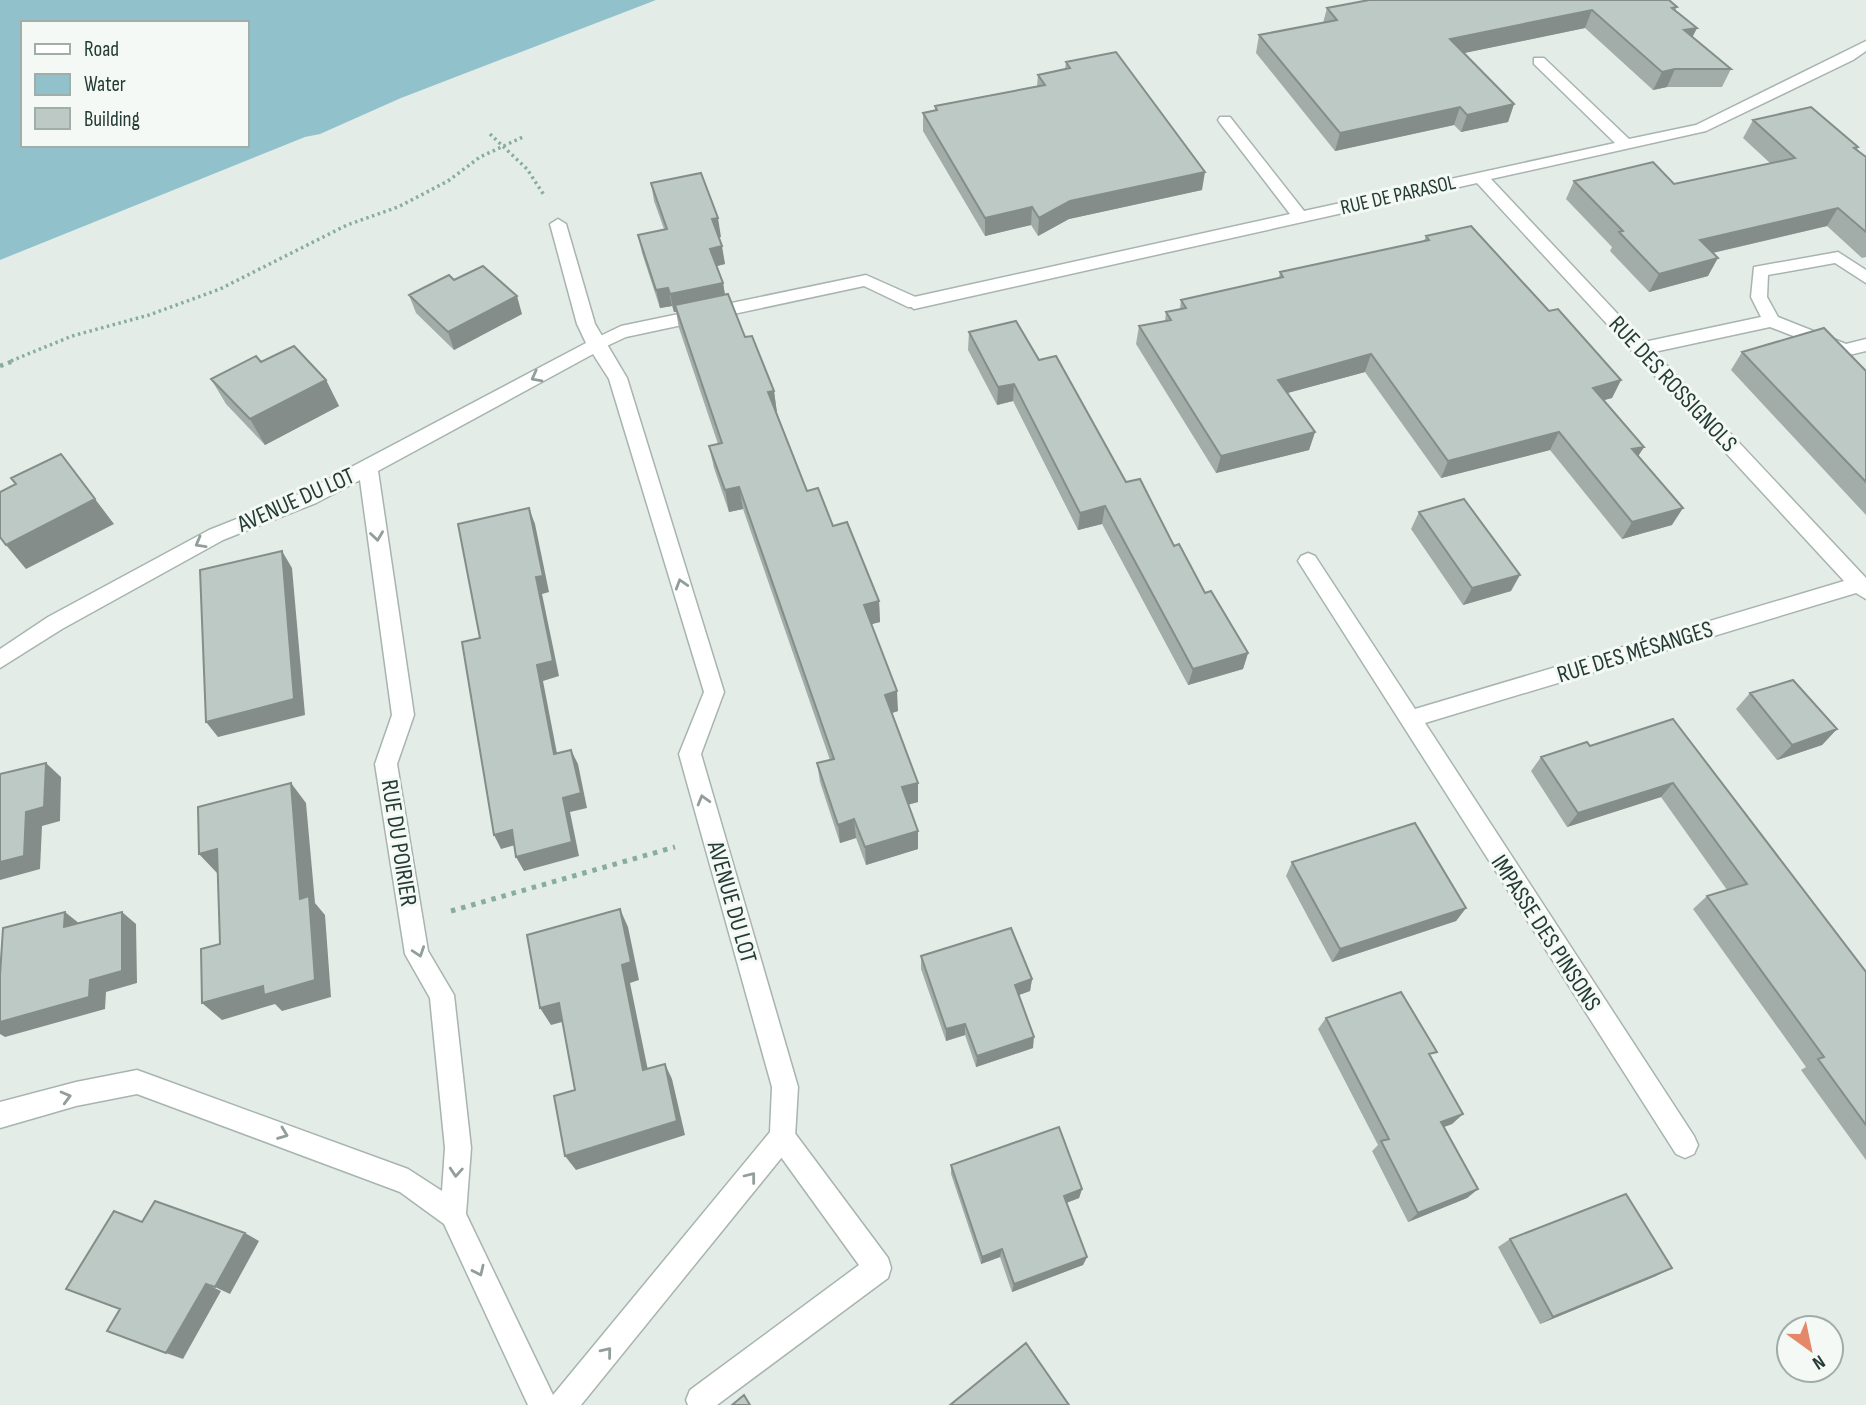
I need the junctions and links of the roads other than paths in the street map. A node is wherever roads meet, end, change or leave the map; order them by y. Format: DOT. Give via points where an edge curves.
graph roads {
  1 [pos="1866,45"];
  2 [pos="1539,61"];
  3 [pos="1225,120"];
  4 [pos="1625,144"];
  5 [pos="1480,177"];
  6 [pos="1300,217"];
  7 [pos="558,224"];
  8 [pos="1866,278"];
  9 [pos="914,303"];
  10 [pos="1771,321"];
  11 [pos="596,345"];
  12 [pos="1866,345"];
  13 [pos="1641,349"];
  14 [pos="368,468"];
  15 [pos="1308,561"];
  16 [pos="1863,588"];
  17 [pos="0,660"];
  18 [pos="1410,719"];
  19 [pos="0,1115"];
  20 [pos="782,1137"];
  21 [pos="1685,1145"];
  22 [pos="453,1215"];
  23 [pos="700,1400"];
  24 [pos="542,1405"];
  25 [pos="563,1405"];
  1 -- 4 [label="street, RUE DE PARASOL" via="1701,128"];
  2 -- 4 [label="street"];
  3 -- 6 [label="street"];
  4 -- 5 [label="street, RUE DE PARASOL"];
  5 -- 6 [label="street, RUE DE PARASOL"];
  5 -- 13 [label="street, RUE DES ROSSIGNOLS"];
  6 -- 9 [label="street, RUE DE PARASOL"];
  7 -- 11 [label="street, AVENUE DU LOT"];
  8 -- 10 [label="street" via="1838,257 1760,271 1759,297"];
  9 -- 11 [label="street, AVENUE DU LOT" via="866,280 621,332"];
  10 -- 12 [label="street" via="1845,350"];
  10 -- 13 [label="street"];
  11 -- 14 [label="street, AVENUE DU LOT, one-way"];
  20 -- 11 [label="street, AVENUE DU LOT, one-way" via="786,1087 690,754 714,692 618,378"];
  13 -- 16 [label="street, RUE DES ROSSIGNOLS"];
  14 -- 17 [label="street, AVENUE DU LOT, one-way" via="309,498 216,535 55,623"];
  14 -- 22 [label="street, RUE DU POIRIER, one-way" via="403,715 386,764 417,954 442,995 458,1148"];
  15 -- 18 [label="street, IMPASSE DES PINSONS"];
  16 -- 18 [label="street, RUE DES MÉSANGES"];
  18 -- 21 [label="street, IMPASSE DES PINSONS"];
  19 -- 22 [label="street, one-way" via="137,1082 408,1182"];
  20 -- 23 [label="street" via="878,1268"];
  25 -- 20 [label="street, one-way"];
  22 -- 24 [label="street, one-way"];
}
